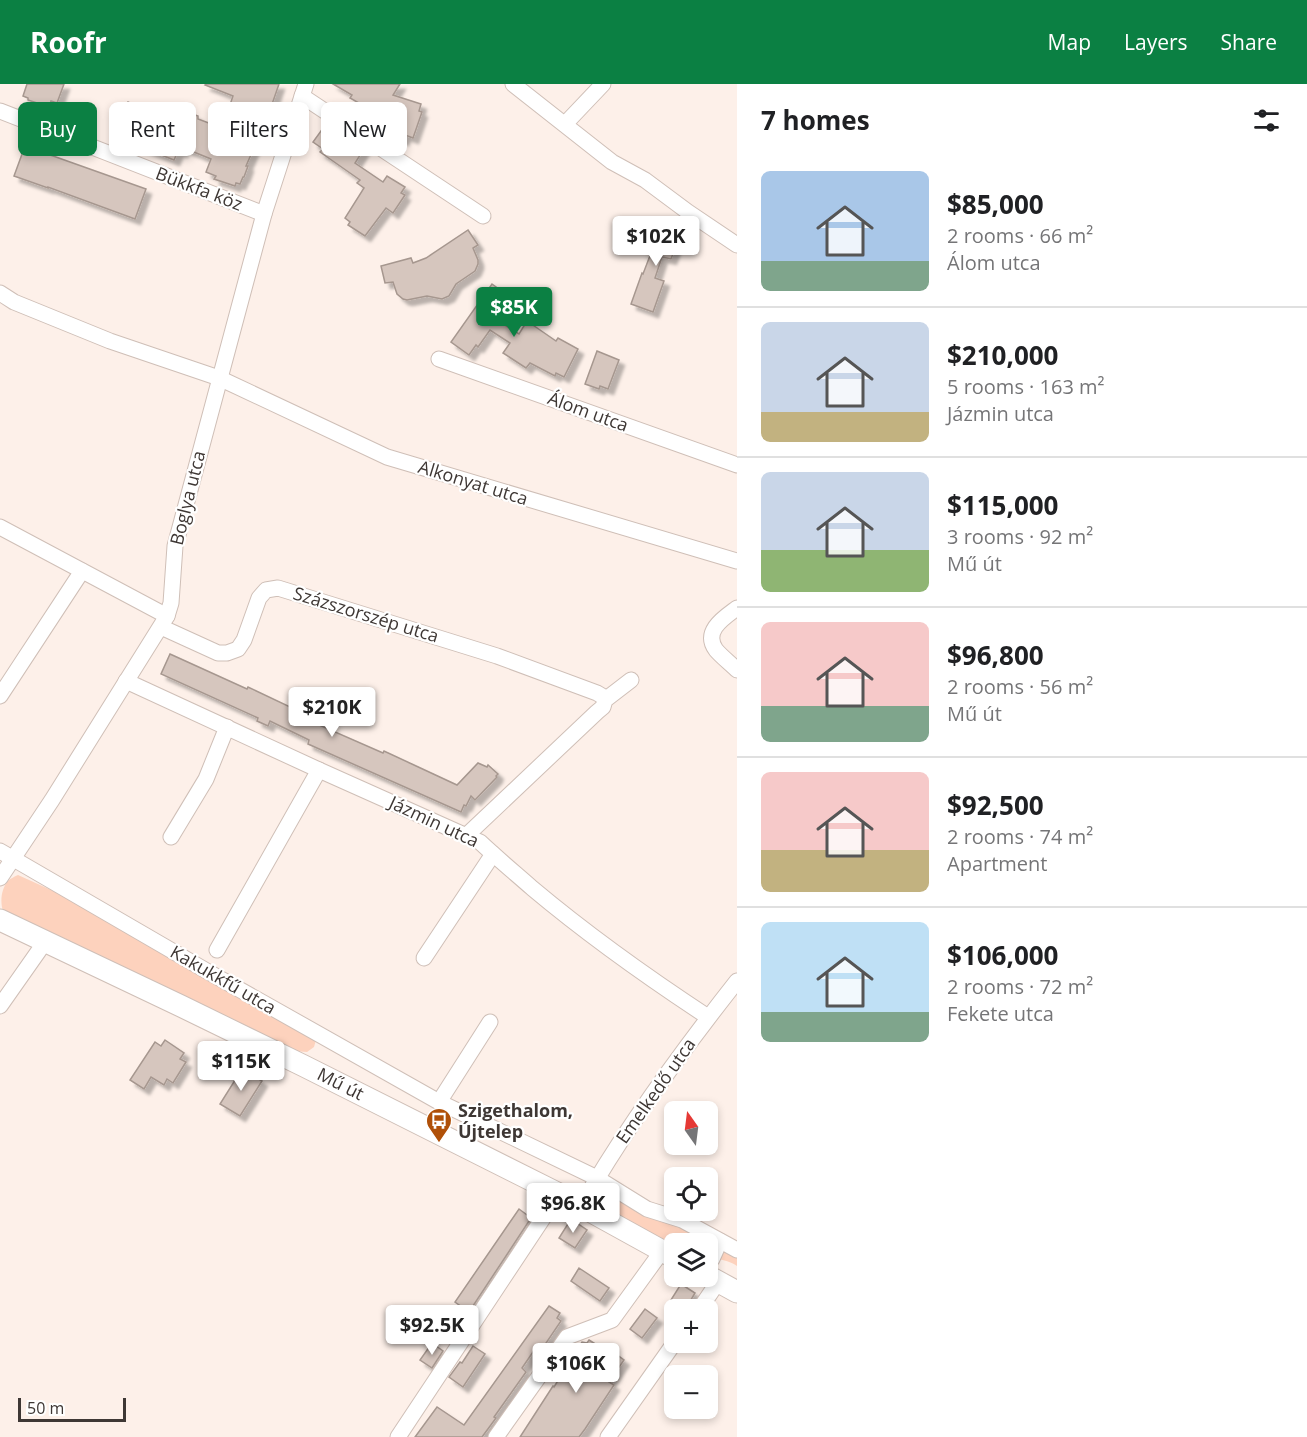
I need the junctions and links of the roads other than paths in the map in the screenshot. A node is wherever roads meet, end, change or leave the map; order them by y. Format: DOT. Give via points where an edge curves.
graph roads {
  1 [pos="513,84"];
  2 [pos="603,84"];
  3 [pos="304,90"];
  4 [pos="0,111"];
  5 [pos="565,124"];
  6 [pos="264,214"];
  7 [pos="483,216"];
  8 [pos="737,245"];
  9 [pos="0,293"];
  10 [pos="439,359"];
  11 [pos="219,378"];
  12 [pos="737,465"];
  13 [pos="0,527"];
  14 [pos="737,561"];
  15 [pos="82,571"];
  16 [pos="737,608"];
  17 [pos="164,621"];
  18 [pos="737,670"];
  19 [pos="632,680"];
  20 [pos="126,681"];
  21 [pos="0,696"];
  22 [pos="605,700"];
  23 [pos="227,727"];
  24 [pos="319,770"];
  25 [pos="467,835"];
  26 [pos="171,837"];
  27 [pos="0,851"];
  28 [pos="493,854"];
  29 [pos="13,860"];
  30 [pos="0,878"];
  31 [pos="0,920"];
  32 [pos="45,942"];
  33 [pos="217,950"];
  34 [pos="424,958"];
  35 [pos="737,981"];
  36 [pos="0,1006"];
  37 [pos="708,1017"];
  38 [pos="490,1022"];
  39 [pos="439,1102"];
  40 [pos="597,1179"];
  41 [pos="560,1194"];
  42 [pos="581,1206"];
  43 [pos="720,1241"];
  44 [pos="718,1246"];
  45 [pos="737,1250"];
  46 [pos="664,1251"];
  47 [pos="664,1260"];
  48 [pos="718,1279"];
  49 [pos="737,1292"];
  50 [pos="667,1353"];
  51 [pos="398,1437"];
  52 [pos="496,1437"];
  53 [pos="608,1437"];
  1 -- 5 [label="street"];
  2 -- 5 [label="street"];
  3 -- 6 [label="street, Boglya utca"];
  3 -- 7 [label="street"];
  4 -- 6 [label="street, Bükkfa köz"];
  5 -- 8 [label="street" via="612,162 645,180"];
  6 -- 11 [label="street, Boglya utca"];
  9 -- 11 [label="street, Alkonyat utca" via="110,341"];
  10 -- 12 [label="street, Álom utca"];
  11 -- 14 [label="street, Alkonyat utca" via="387,457"];
  11 -- 17 [label="street, Boglya utca" via="175,546 171,603"];
  13 -- 15 [label="street"];
  15 -- 17 [label="street"];
  15 -- 21 [label="street"];
  16 -- 18 [label="street" via="720,620 712,636 716,649"];
  17 -- 20 [label="street, Boglya utca"];
  17 -- 22 [label="street, Százszorszép utca" via="218,653 227,653 238,649 244,640 259,598 266,590 278,588 497,656 597,693"];
  19 -- 22 [label="street"];
  20 -- 23 [label="street, Jázmin utca"];
  20 -- 29 [label="street, Boglya utca"];
  22 -- 25 [label="street"];
  23 -- 24 [label="street, Jázmin utca"];
  23 -- 26 [label="street" via="206,779"];
  24 -- 25 [label="street, Jázmin utca"];
  24 -- 33 [label="street"];
  25 -- 28 [label="street, Jázmin utca"];
  27 -- 29 [label="street, Kakukkfű utca"];
  28 -- 34 [label="street"];
  28 -- 37 [label="street, Jázmin utca" via="577,925"];
  29 -- 30 [label="street, Boglya utca"];
  29 -- 39 [label="street, Kakukkfű utca"];
  31 -- 32 [label="street, Mű út"];
  32 -- 36 [label="street"];
  32 -- 41 [label="street, Mű út" via="181,1005"];
  35 -- 37 [label="street, Emelkedő utca"];
  37 -- 40 [label="street, Emelkedő utca"];
  38 -- 39 [label="street"];
  39 -- 40 [label="street, Kakukkfű utca"];
  40 -- 42 [label="street, Emelkedő utca"];
  40 -- 43 [label="street, Kakukkfű utca" via="647,1209 682,1220"];
  41 -- 42 [label="street, Mű út"];
  41 -- 51 [label="street"];
  42 -- 46 [label="street, Mű út"];
  43 -- 44 [label="street"];
  43 -- 45 [label="street, Kakukkfű utca"];
  47 -- 52 [label="street" via="612,1320 567,1337"];
  48 -- 49 [label="street"];
  50 -- 53 [label="street"];
}
